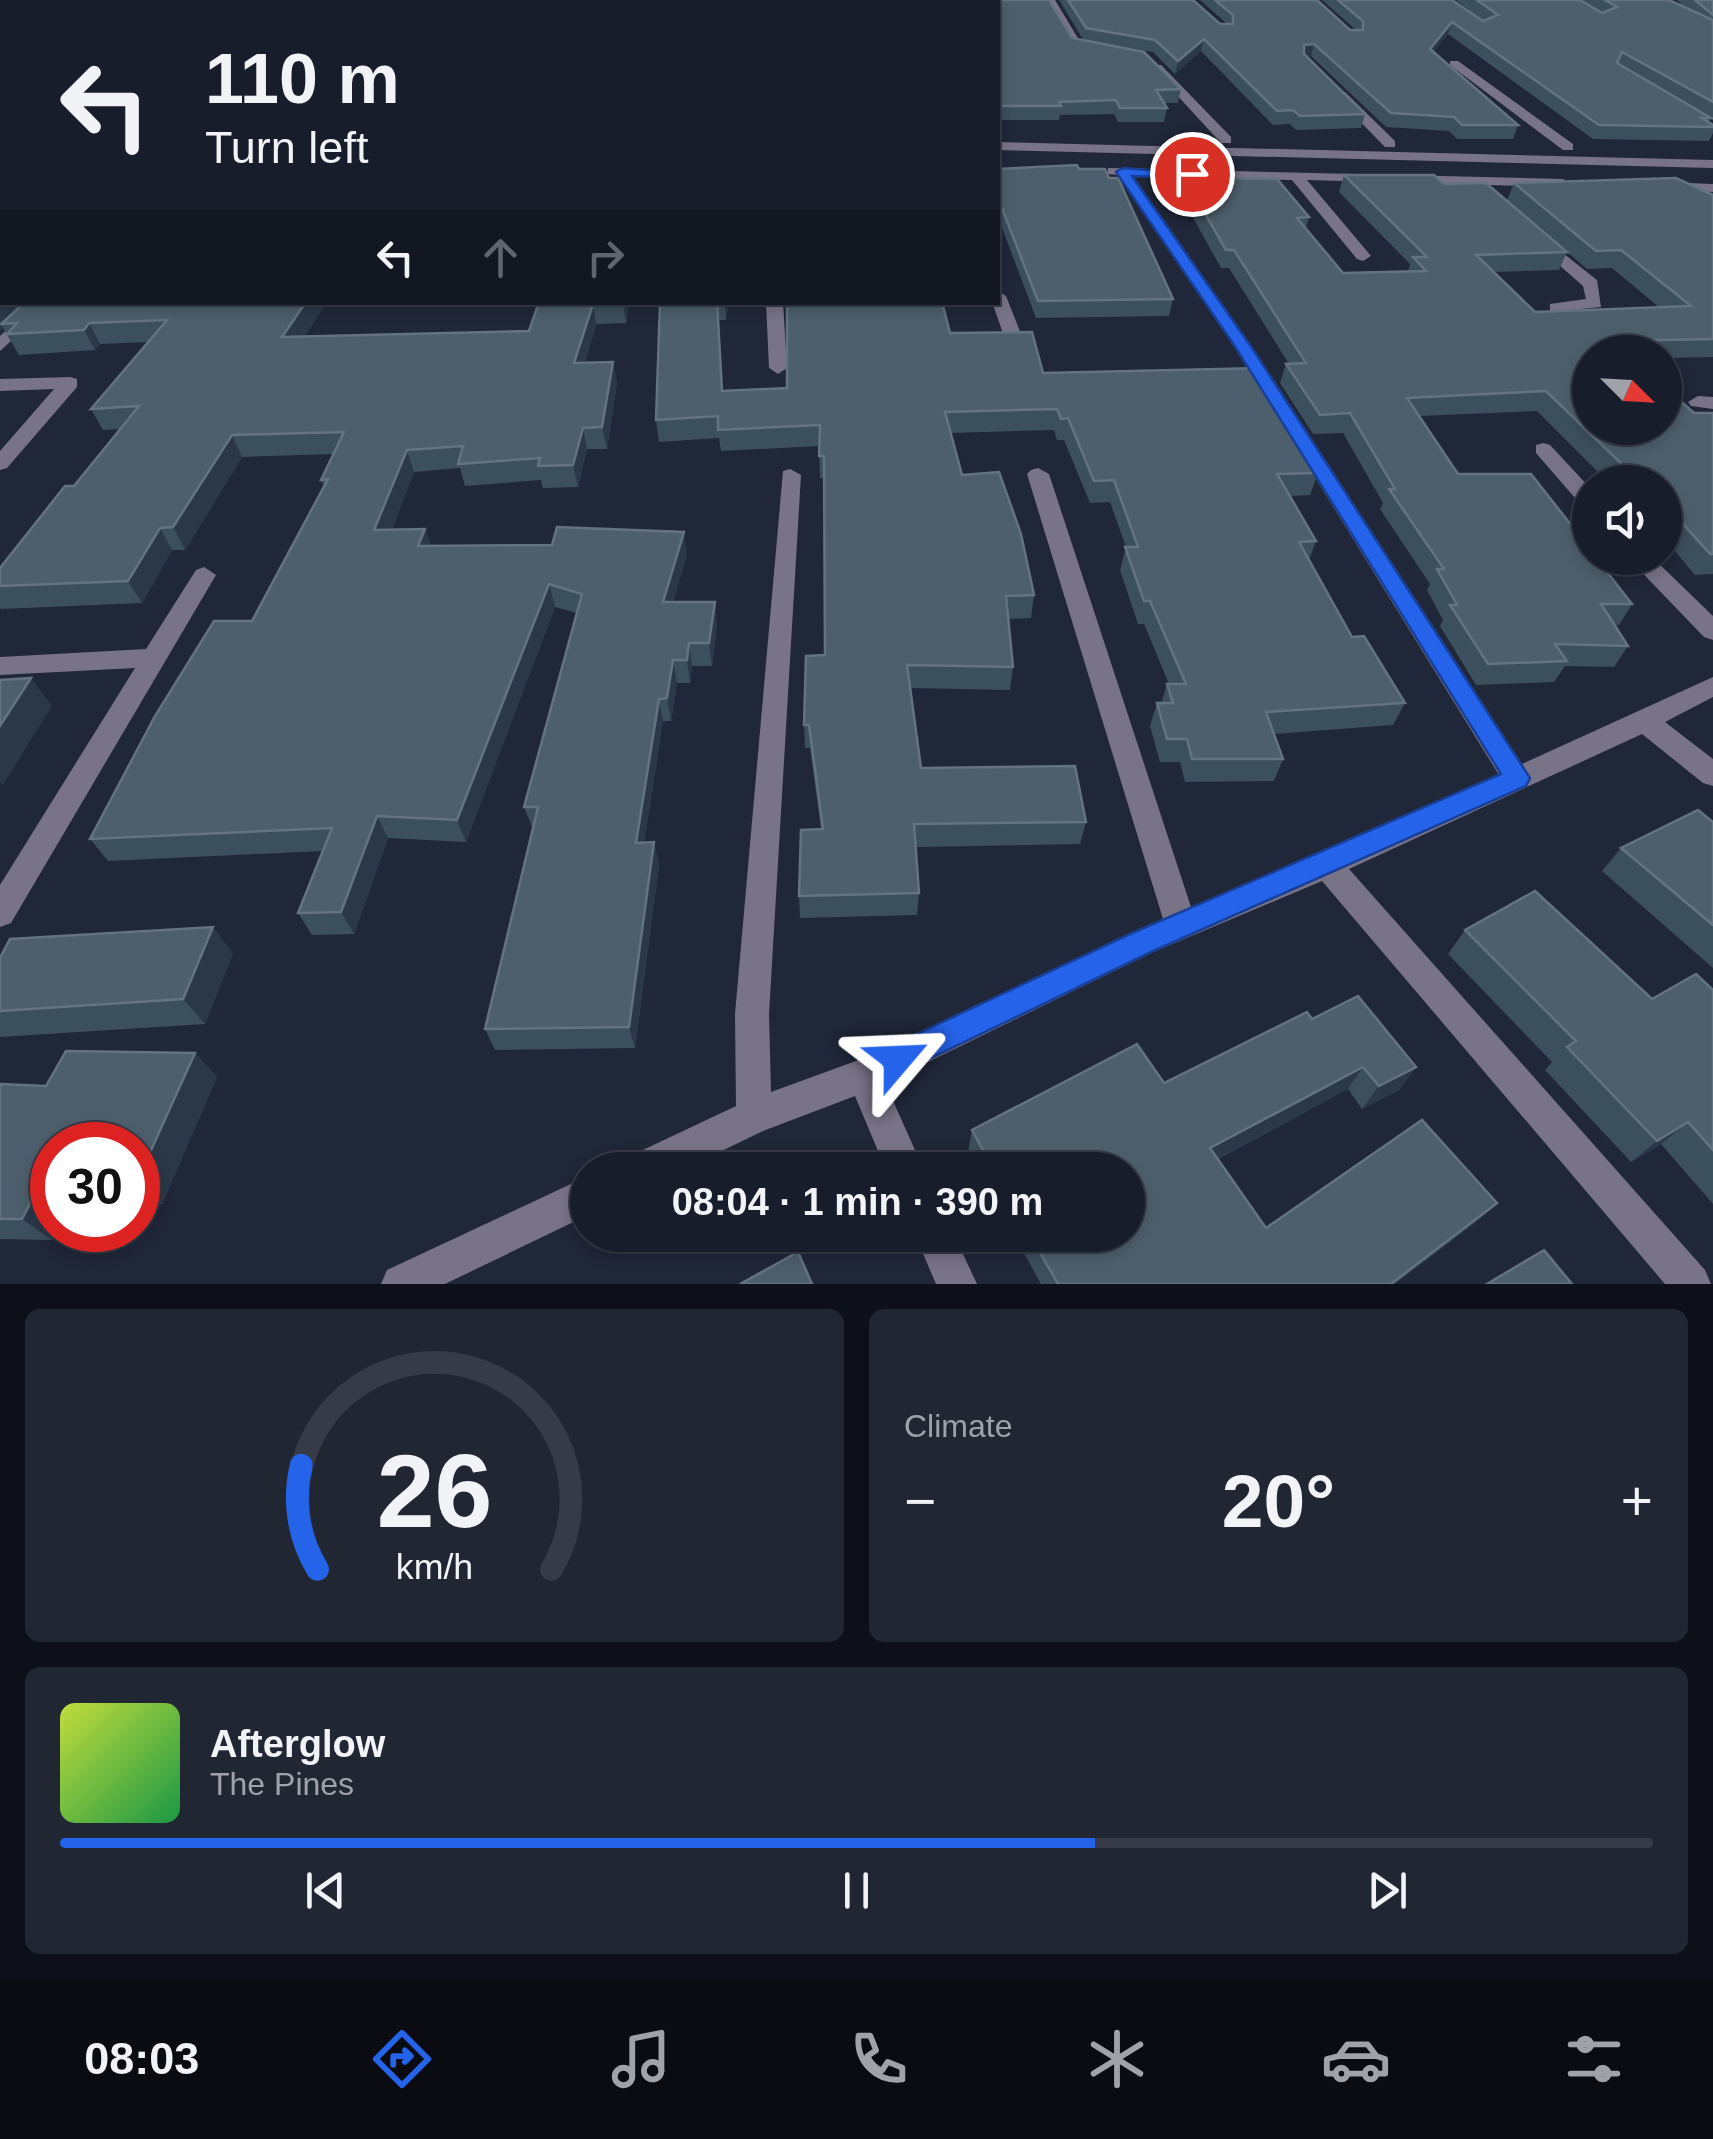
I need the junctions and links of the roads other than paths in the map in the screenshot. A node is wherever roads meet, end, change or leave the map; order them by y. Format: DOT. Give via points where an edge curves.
graph roads {
  1 [pos="1050,0"];
  2 [pos="1115,53"];
  3 [pos="1148,58"];
  4 [pos="1454,63"];
  5 [pos="1335,89"];
  6 [pos="1000,135"];
  7 [pos="1226,140"];
  8 [pos="1390,144"];
  9 [pos="1000,146"];
  10 [pos="1568,147"];
  11 [pos="1713,150"];
  12 [pos="1713,164"];
  13 [pos="1087,171"];
  14 [pos="1123,172"];
  15 [pos="1297,177"];
  16 [pos="1472,180"];
  17 [pos="1584,184"];
  18 [pos="1640,186"];
  19 [pos="1678,187"];
  20 [pos="1713,188"];
  21 [pos="1487,194"];
  22 [pos="1713,209"];
  23 [pos="1531,232"];
  24 [pos="1363,256"];
  25 [pos="1000,301"];
  26 [pos="43,305"];
  27 [pos="774,305"];
  28 [pos="1556,308"];
  29 [pos="1014,339"];
  30 [pos="0,346"];
  31 [pos="778,368"];
  32 [pos="0,386"];
  33 [pos="1543,449"];
  34 [pos="0,464"];
  35 [pos="790,474"];
  36 [pos="1038,474"];
  37 [pos="1572,482"];
  38 [pos="204,574"];
  39 [pos="1657,575"];
  40 [pos="1713,631"];
  41 [pos="151,658"];
  42 [pos="0,666"];
  43 [pos="1713,686"];
  44 [pos="1646,721"];
  45 [pos="1713,775"];
  46 [pos="1517,778"];
  47 [pos="1327,864"];
  48 [pos="0,914"];
  49 [pos="1181,926"];
  50 [pos="864,1076"];
  51 [pos="754,1116"];
  52 [pos="679,1152"];
  53 [pos="897,1152"];
  54 [pos="570,1204"];
  55 [pos="942,1252"];
  56 [pos="401,1284"];
  57 [pos="957,1284"];
  58 [pos="1691,1284"];
  1 -- 2 [label="street" via="1078,47"];
  3 -- 7 [label="street"];
  4 -- 10 [label="street"];
  5 -- 8 [label="street"];
  6 -- 7 [label="street"];
  7 -- 8 [label="street"];
  8 -- 10 [label="street"];
  9 -- 12 [label="street"];
  10 -- 11 [label="street"];
  13 -- 14 [label="street"];
  14 -- 15 [label="street"];
  14 -- 46 [label="street" via="1244,348"];
  15 -- 16 [label="street"];
  15 -- 24 [label="street"];
  16 -- 17 [label="street"];
  16 -- 21 [label="street"];
  18 -- 19 [label="street"];
  19 -- 20 [label="street"];
  19 -- 22 [label="street"];
  23 -- 28 [label="street" via="1591,284 1595,303"];
  25 -- 29 [label="street"];
  26 -- 30 [label="street"];
  27 -- 31 [label="street"];
  32 -- 34 [label="street" via="70,383"];
  33 -- 37 [label="street"];
  35 -- 51 [label="street" via="752,1014"];
  36 -- 49 [label="street"];
  38 -- 41 [label="street"];
  39 -- 40 [label="street"];
  41 -- 42 [label="street"];
  41 -- 48 [label="street"];
  43 -- 44 [label="street"];
  44 -- 45 [label="street"];
  44 -- 46 [label="street"];
  46 -- 47 [label="street"];
  47 -- 49 [label="street"];
  47 -- 58 [label="street"];
  49 -- 50 [label="street"];
  50 -- 51 [label="street"];
  50 -- 53 [label="street"];
  51 -- 52 [label="street"];
  54 -- 56 [label="street"];
  55 -- 57 [label="street"];
}
